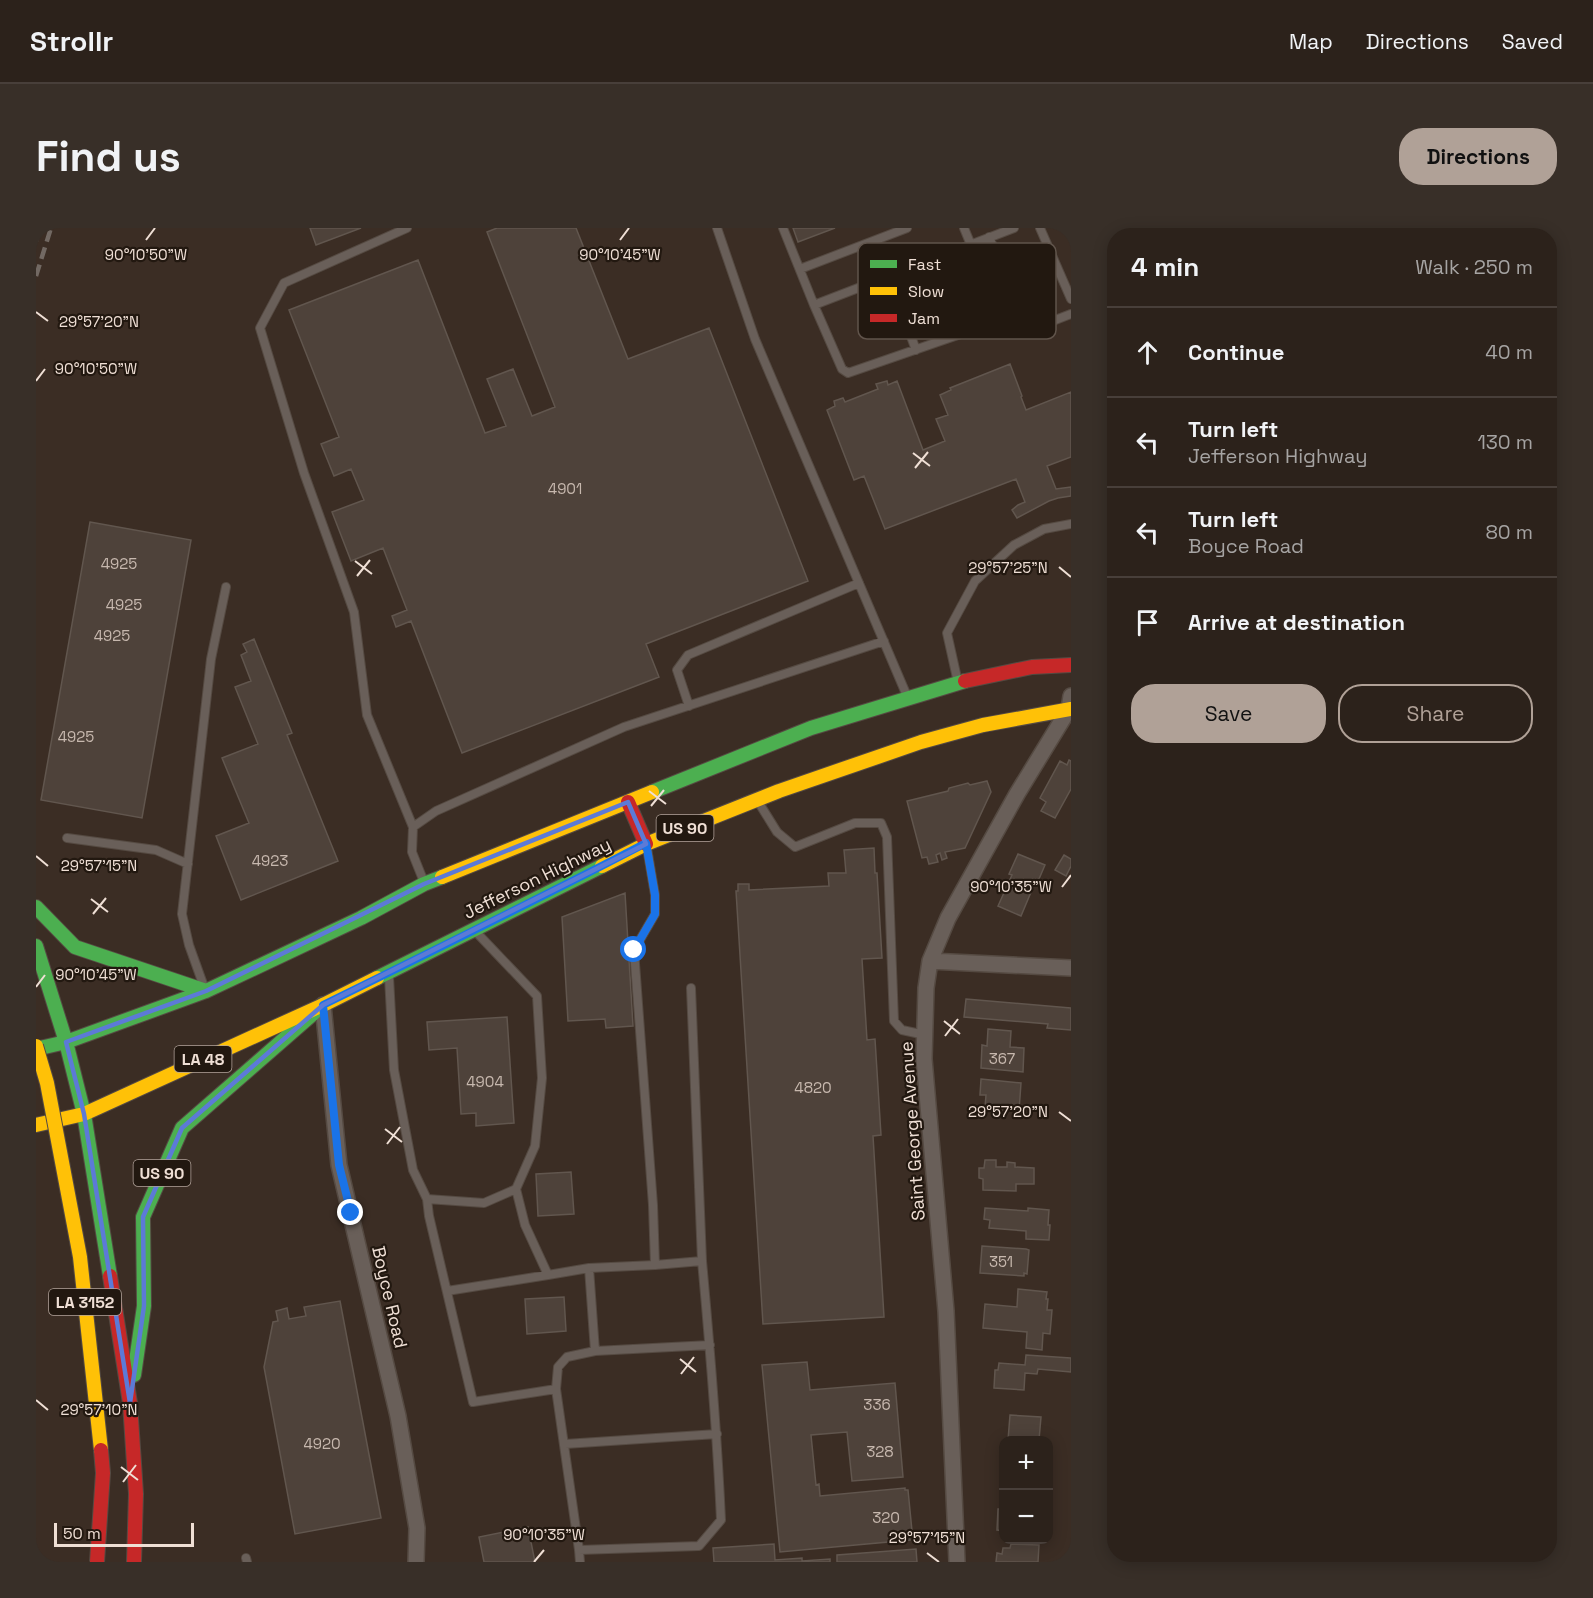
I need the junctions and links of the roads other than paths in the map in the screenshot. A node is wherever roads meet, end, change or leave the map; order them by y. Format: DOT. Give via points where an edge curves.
graph roads {
  1 [pos="407,228"];
  2 [pos="717,228"];
  3 [pos="783,228"];
  4 [pos="907,228"];
  5 [pos="964,228"];
  6 [pos="1014,228"];
  7 [pos="1040,228"];
  8 [pos="989,237"];
  9 [pos="868,243"];
  10 [pos="970,243"];
  11 [pos="976,243"];
  12 [pos="992,243"];
  13 [pos="1047,243"];
  14 [pos="858,247"];
  15 [pos="1056,264"];
  16 [pos="800,269"];
  17 [pos="858,288"];
  18 [pos="1071,298"];
  19 [pos="814,305"];
  20 [pos="1071,314"];
  21 [pos="1056,320"];
  22 [pos="912,339"];
  23 [pos="947,339"];
  24 [pos="916,350"];
  25 [pos="1071,524"];
  26 [pos="859,583"];
  27 [pos="226,587"];
  28 [pos="884,641"];
  29 [pos="1071,665"];
  30 [pos="958,682"];
  31 [pos="907,697"];
  32 [pos="1070,705"];
  33 [pos="689,706"];
  34 [pos="757,799"];
  35 [pos="628,802"];
  36 [pos="413,827"];
  37 [pos="67,838"];
  38 [pos="646,843"];
  39 [pos="188,864"];
  40 [pos="424,884"];
  41 [pos="36,907"];
  42 [pos="474,930"];
  43 [pos="36,946"];
  44 [pos="930,961"];
  45 [pos="1071,968"];
  46 [pos="389,972"];
  47 [pos="691,988"];
  48 [pos="206,991"];
  49 [pos="323,1005"];
  50 [pos="925,1035"];
  51 [pos="66,1042"];
  52 [pos="36,1047"];
  53 [pos="84,1114"];
  54 [pos="36,1125"];
  55 [pos="516,1190"];
  56 [pos="427,1199"];
  57 [pos="702,1261"];
  58 [pos="655,1264"];
  59 [pos="589,1268"];
  60 [pos="548,1275"];
  61 [pos="447,1291"];
  62 [pos="710,1345"];
  63 [pos="595,1351"];
  64 [pos="556,1389"];
  65 [pos="130,1403"];
  66 [pos="717,1434"];
  67 [pos="565,1444"];
  68 [pos="579,1550"];
  69 [pos="97,1562"];
  70 [pos="134,1562"];
  71 [pos="416,1562"];
  72 [pos="580,1562"];
  73 [pos="957,1562"];
  1 -- 36 [label="lane" via="284,283 260,328 304,473 354,612 367,715"];
  2 -- 26 [label="lane" via="755,339"];
  3 -- 16 [label="lane"];
  4 -- 9 [label="lane"];
  5 -- 10 [label="lane"];
  6 -- 8 [label="lane"];
  7 -- 13 [label="lane"];
  8 -- 11 [label="lane"];
  8 -- 12 [label="lane"];
  14 -- 16 [label="lane"];
  15 -- 18 [label="lane"];
  16 -- 19 [label="lane"];
  17 -- 19 [label="lane"];
  19 -- 24 [label="lane" via="842,369 848,374"];
  20 -- 21 [label="lane"];
  22 -- 24 [label="lane"];
  23 -- 24 [label="lane"];
  25 -- 30 [label="lane" via="1044,529 1014,545 975,581 947,633"];
  26 -- 28 [label="lane"];
  26 -- 33 [label="lane" via="688,655 677,669"];
  27 -- 39 [label="lane" via="211,659"];
  28 -- 31 [label="lane"];
  28 -- 33 [label="lane"];
  29 -- 30 [label="main road, Jefferson Highway / US 90" via="1032,667"];
  30 -- 31 [label="main road, Jefferson Highway / US 90"];
  31 -- 35 [label="main road, Jefferson Highway / US 90" via="811,728"];
  32 -- 34 [label="main road, Jefferson Highway / US 90" via="931,740"];
  32 -- 44 [label="street, Saint George Avenue" via="948,918"];
  33 -- 36 [label="lane" via="624,728 436,811"];
  34 -- 38 [label="main road, Jefferson Highway / US 90"];
  34 -- 50 [label="lane" via="777,832 795,847 855,823 881,823 887,837 894,1022 902,1030"];
  35 -- 38 [label="main road"];
  35 -- 40 [label="main road, Jefferson Highway / US 90"];
  36 -- 40 [label="lane" via="412,852"];
  37 -- 39 [label="lane" via="156,850"];
  38 -- 42 [label="main road, Jefferson Highway / US 90"];
  38 -- 58 [label="lane" via="655,914 634,950"];
  39 -- 48 [label="lane" via="182,914"];
  40 -- 48 [label="main road, Jefferson Highway / US 90"];
  41 -- 48 [label="main road" via="75,947"];
  42 -- 46 [label="main road, Jefferson Highway / US 90"];
  42 -- 55 [label="lane" via="537,996 542,1078 535,1146"];
  43 -- 51 [label="main road"];
  44 -- 45 [label="street"];
  44 -- 50 [label="street, Saint George Avenue"];
  46 -- 49 [label="main road, Jefferson Highway / US 90"];
  46 -- 56 [label="lane" via="394,1070 413,1170"];
  47 -- 57 [label="lane"];
  48 -- 51 [label="main road, Jefferson Highway / US 90"];
  49 -- 53 [label="main road, Jefferson Highway / LA 48"];
  49 -- 65 [label="main road, US 90" via="182,1128 143,1217 144,1306"];
  49 -- 71 [label="street, Boyce Road" via="339,1165 398,1416 417,1528"];
  50 -- 73 [label="street, Saint George Avenue" via="946,1311"];
  51 -- 52 [label="main road, Jefferson Highway / US 90"];
  51 -- 53 [label="main road"];
  52 -- 69 [label="main road, LA 3152, bridge" via="47,1083 80,1257 104,1473"];
  53 -- 54 [label="main road, Jefferson Highway / LA 48"];
  53 -- 65 [label="main road"];
  55 -- 56 [label="lane" via="484,1203"];
  55 -- 60 [label="lane" via="525,1225"];
  56 -- 61 [label="lane"];
  57 -- 58 [label="lane"];
  57 -- 62 [label="lane"];
  58 -- 59 [label="lane"];
  59 -- 60 [label="lane"];
  59 -- 63 [label="lane"];
  60 -- 61 [label="lane"];
  61 -- 64 [label="lane" via="473,1402"];
  62 -- 63 [label="lane"];
  62 -- 66 [label="lane"];
  63 -- 64 [label="lane" via="567,1357 558,1366"];
  64 -- 67 [label="lane"];
  65 -- 70 [label="main road, US 90" via="136,1494"];
  66 -- 67 [label="lane"];
  66 -- 68 [label="lane" via="721,1520 699,1546"];
  67 -- 68 [label="lane"];
  68 -- 72 [label="lane"];
}
